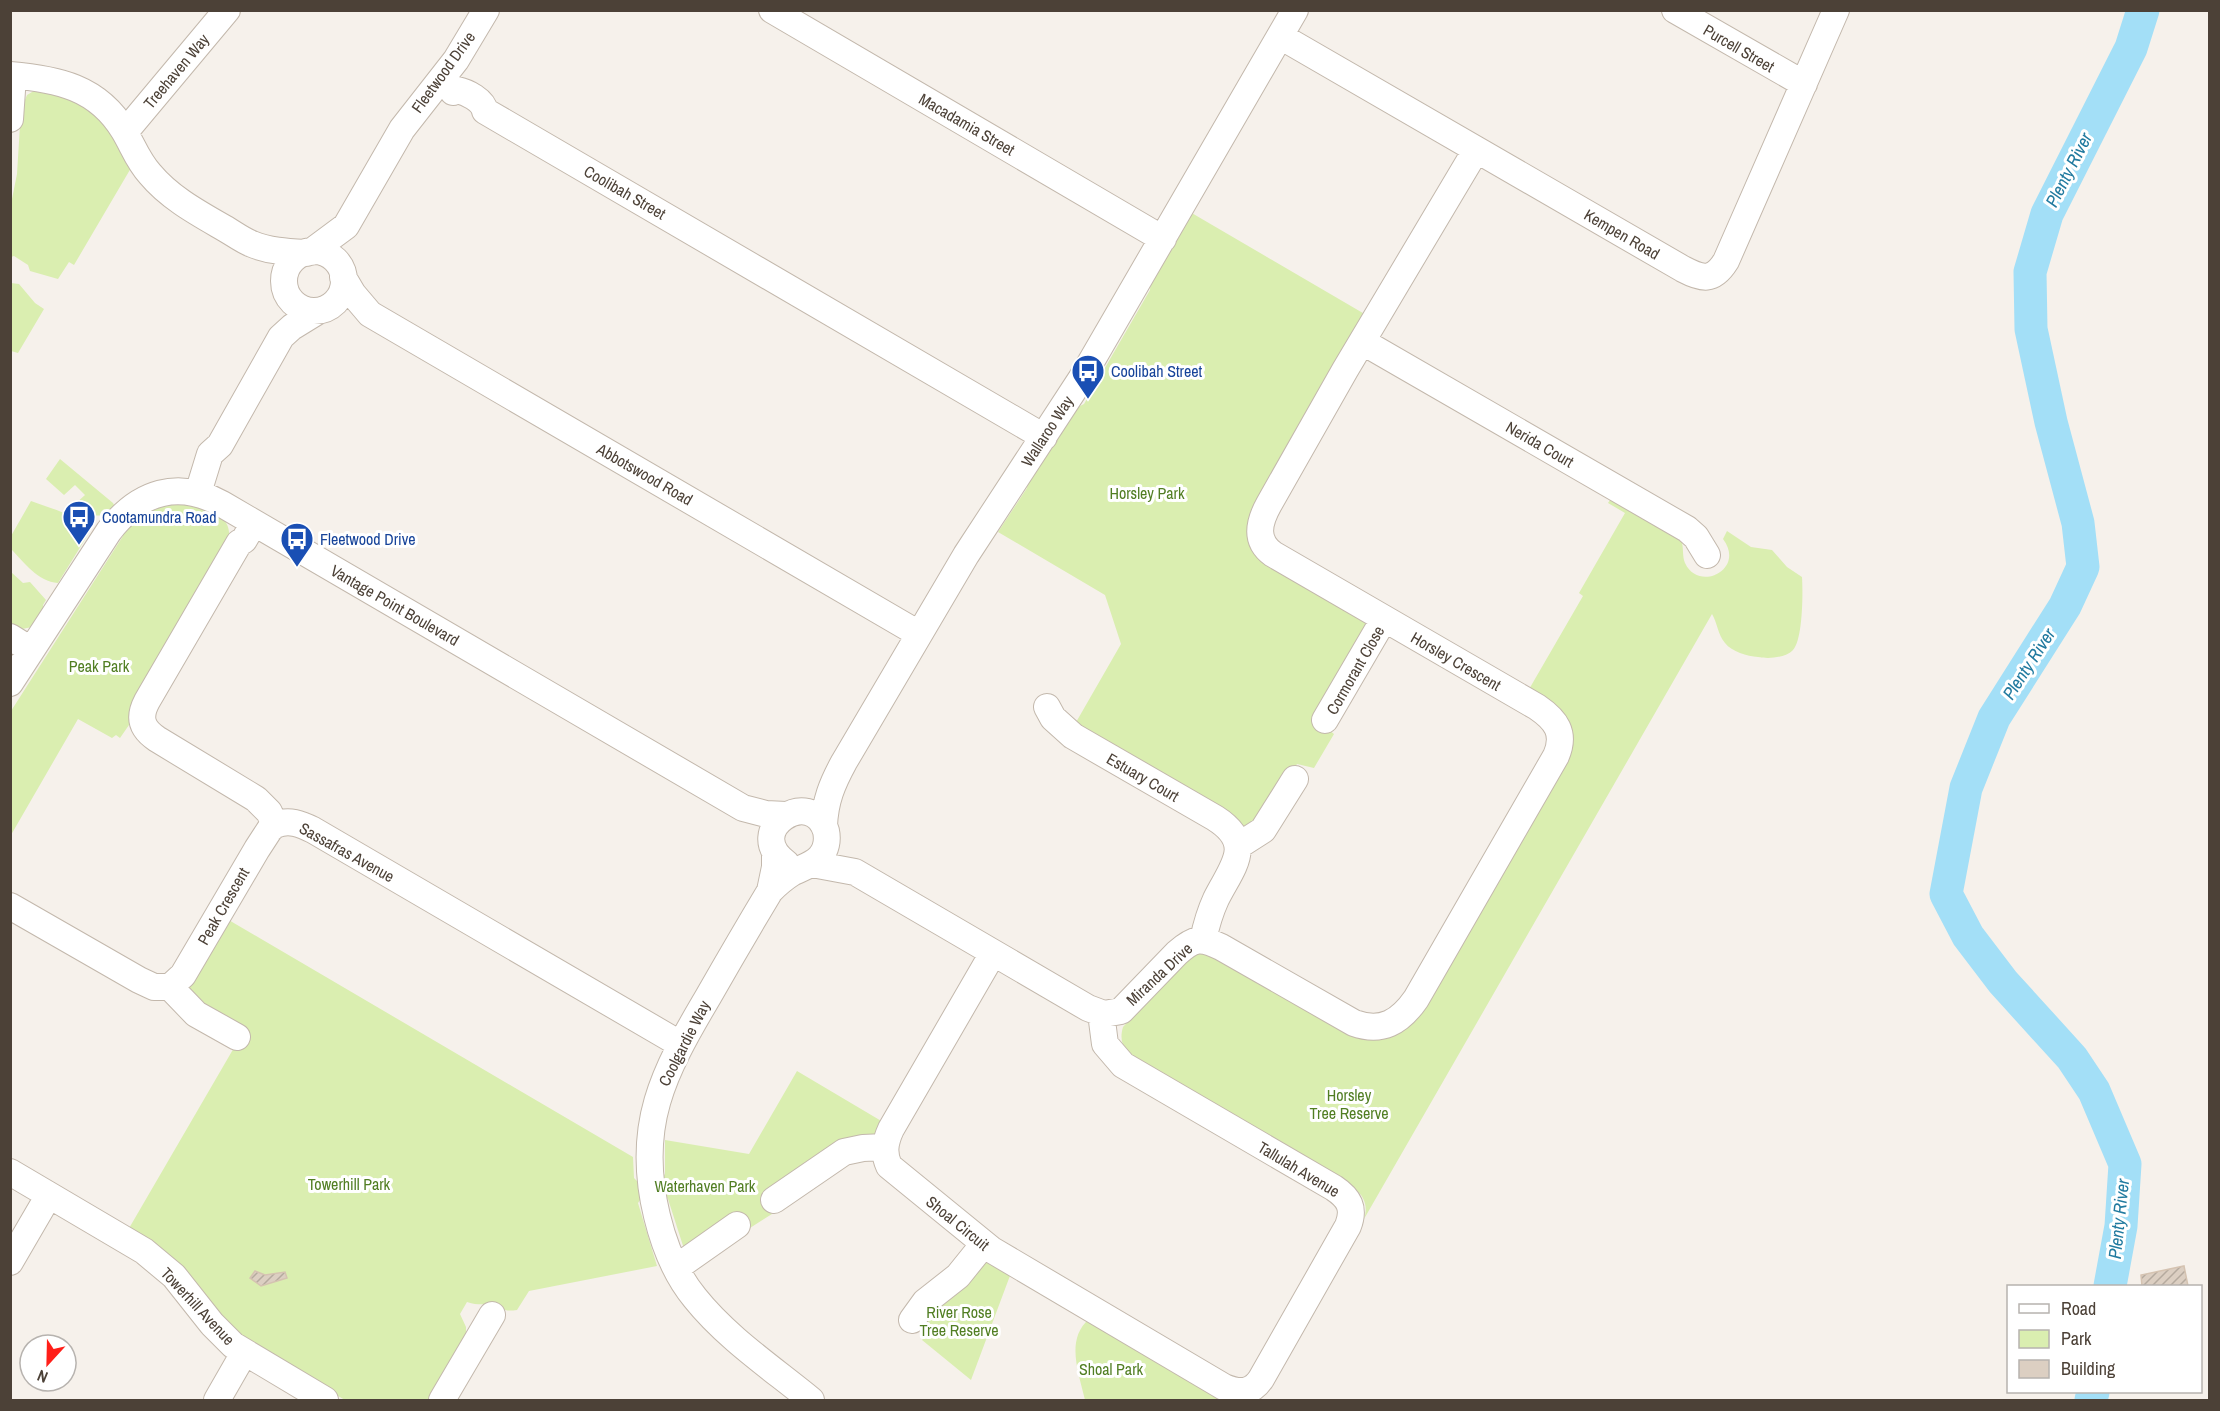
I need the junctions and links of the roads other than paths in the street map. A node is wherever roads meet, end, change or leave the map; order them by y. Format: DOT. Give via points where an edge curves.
graph roads {
  1 [pos="227,10"];
  2 [pos="486,10"];
  3 [pos="772,10"];
  4 [pos="1295,10"];
  5 [pos="1675,10"];
  6 [pos="1836,10"];
  7 [pos="1280,36"];
  8 [pos="12,76"];
  9 [pos="1804,84"];
  10 [pos="446,88"];
  11 [pos="10,119"];
  12 [pos="125,132"];
  13 [pos="1476,150"];
  14 [pos="346,226"];
  15 [pos="1162,238"];
  16 [pos="252,244"];
  17 [pos="308,252"];
  18 [pos="342,273"];
  19 [pos="285,288"];
  20 [pos="320,310"];
  21 [pos="370,314"];
  22 [pos="281,337"];
  23 [pos="1363,342"];
  24 [pos="1044,437"];
  25 [pos="203,495"];
  26 [pos="247,529"];
  27 [pos="1707,555"];
  28 [pos="1384,619"];
  29 [pos="919,634"];
  30 [pos="21,644"];
  31 [pos="10,683"];
  32 [pos="1047,707"];
  33 [pos="1325,720"];
  34 [pos="1295,779"];
  35 [pos="831,786"];
  36 [pos="743,808"];
  37 [pos="791,813"];
  38 [pos="275,825"];
  39 [pos="825,830"];
  40 [pos="1238,846"];
  41 [pos="774,848"];
  42 [pos="808,865"];
  43 [pos="855,872"];
  44 [pos="770,891"];
  45 [pos="10,906"];
  46 [pos="1203,940"];
  47 [pos="993,953"];
  48 [pos="170,987"];
  49 [pos="1107,1014"];
  50 [pos="237,1037"];
  51 [pos="680,1044"];
  52 [pos="885,1148"];
  53 [pos="10,1172"];
  54 [pos="49,1195"];
  55 [pos="774,1200"];
  56 [pos="737,1225"];
  57 [pos="983,1245"];
  58 [pos="10,1262"];
  59 [pos="676,1269"];
  60 [pos="483,1316"];
  61 [pos="912,1320"];
  62 [pos="244,1353"];
  63 [pos="1241,1396"];
  64 [pos="217,1401"];
  65 [pos="325,1401"];
  66 [pos="442,1401"];
  67 [pos="811,1401"];
  1 -- 12 [label="street, Treehaven Way"];
  2 -- 10 [label="street, Fleetwood Drive" via="456,60"];
  3 -- 15 [label="street, Macadamia Street"];
  4 -- 7 [label="street, Wallaroo Way"];
  5 -- 9 [label="street, Purcell Street"];
  6 -- 9 [label="street, Kempen Road"];
  7 -- 13 [label="street, Kempen Road"];
  7 -- 15 [label="street, Wallaroo Way"];
  8 -- 11 [label="street"];
  8 -- 12 [label="street" via="50,79 75,87 106,108"];
  9 -- 13 [label="street, Kempen Road" via="1726,261 1709,277 1694,275"];
  10 -- 14 [label="street, Fleetwood Drive" via="402,129"];
  10 -- 24 [label="street, Coolibah Street" via="462,104 477,112 485,111"];
  12 -- 16 [label="street" via="141,164 166,191"];
  13 -- 23 [label="street, Horsley Crescent"];
  14 -- 17 [label="street, Fleetwood Drive"];
  14 -- 18 [label="street, Fleetwood Drive"];
  15 -- 24 [label="street, Wallaroo Way"];
  16 -- 17 [label="street"];
  16 -- 19 [label="street"];
  17 -- 18 [label="street" via="328,255"];
  17 -- 19 [label="street" via="289,265"];
  18 -- 20 [label="street" via="340,295 335,303"];
  18 -- 21 [label="street, Abbotswood Road"];
  19 -- 20 [label="street" via="299,307"];
  19 -- 22 [label="street"];
  20 -- 21 [label="street, Abbotswood Road"];
  20 -- 22 [label="street"];
  21 -- 29 [label="street, Abbotswood Road"];
  22 -- 25 [label="street" via="220,445 210,454"];
  23 -- 27 [label="street, Nerida Court" via="1687,529"];
  23 -- 28 [label="street, Horsley Crescent" via="1269,504 1259,532 1263,545 1273,554"];
  24 -- 29 [label="street, Wallaroo Way"];
  25 -- 26 [label="street, Vantage Point Boulevard"];
  25 -- 30 [label="street" via="179,492 154,496 132,506"];
  26 -- 36 [label="street, Vantage Point Boulevard"];
  26 -- 38 [label="street, Sassafras Avenue" via="143,708 142,722 157,739 256,798"];
  28 -- 33 [label="street, Cormorant Close"];
  28 -- 46 [label="street, Horsley Crescent" via="1548,715 1560,733 1556,756 1416,999 1395,1022 1378,1027 1354,1023"];
  29 -- 35 [label="street, Wallaroo Way"];
  30 -- 31 [label="street"];
  32 -- 40 [label="street, Estuary Court" via="1073,736 1224,824"];
  34 -- 40 [label="street" via="1263,830"];
  35 -- 37 [label="street, Wallaroo Way" via="810,804"];
  35 -- 39 [label="street, Wallaroo Way" via="826,800"];
  36 -- 37 [label="street, Vantage Point Boulevard" via="766,814"];
  36 -- 41 [label="street, Vantage Point Boulevard"];
  37 -- 39 [label="street" via="813,815"];
  37 -- 41 [label="street" via="774,827"];
  38 -- 48 [label="street, Peak Crescent" via="256,849 183,975"];
  38 -- 51 [label="street, Sassafras Avenue" via="294,822 313,830"];
  39 -- 42 [label="street" via="824,852"];
  39 -- 43 [label="street"];
  40 -- 46 [label="street, Miranda Drive" via="1237,861 1212,909"];
  41 -- 42 [label="street" via="787,864"];
  41 -- 44 [label="street, Coolgardie Way"];
  42 -- 43 [label="street"];
  42 -- 44 [label="street, Coolgardie Way"];
  43 -- 47 [label="street"];
  44 -- 51 [label="street, Coolgardie Way"];
  45 -- 48 [label="street" via="149,985"];
  46 -- 49 [label="street, Miranda Drive" via="1187,944 1120,1011"];
  47 -- 49 [label="street"];
  47 -- 52 [label="street" via="896,1120"];
  48 -- 50 [label="street" via="196,1014"];
  49 -- 63 [label="street, Tallulah Avenue" via="1105,1044 1131,1071 1334,1188 1350,1203 1351,1220 1344,1234 1257,1385"];
  51 -- 59 [label="street, Coolgardie Way" via="659,1093 649,1144 654,1207"];
  52 -- 55 [label="street" via="844,1152"];
  52 -- 57 [label="street, Shoal Circuit" via="894,1172"];
  53 -- 54 [label="street, Towerhill Avenue"];
  54 -- 58 [label="street"];
  54 -- 62 [label="street, Towerhill Avenue" via="152,1257 183,1287 221,1335"];
  56 -- 59 [label="street"];
  57 -- 61 [label="street" via="958,1276 925,1302"];
  57 -- 63 [label="street, Shoal Circuit"];
  59 -- 67 [label="street, Coolgardie Way" via="706,1311"];
  60 -- 66 [label="street"];
  62 -- 64 [label="street"];
  62 -- 65 [label="street, Towerhill Avenue"];
}
